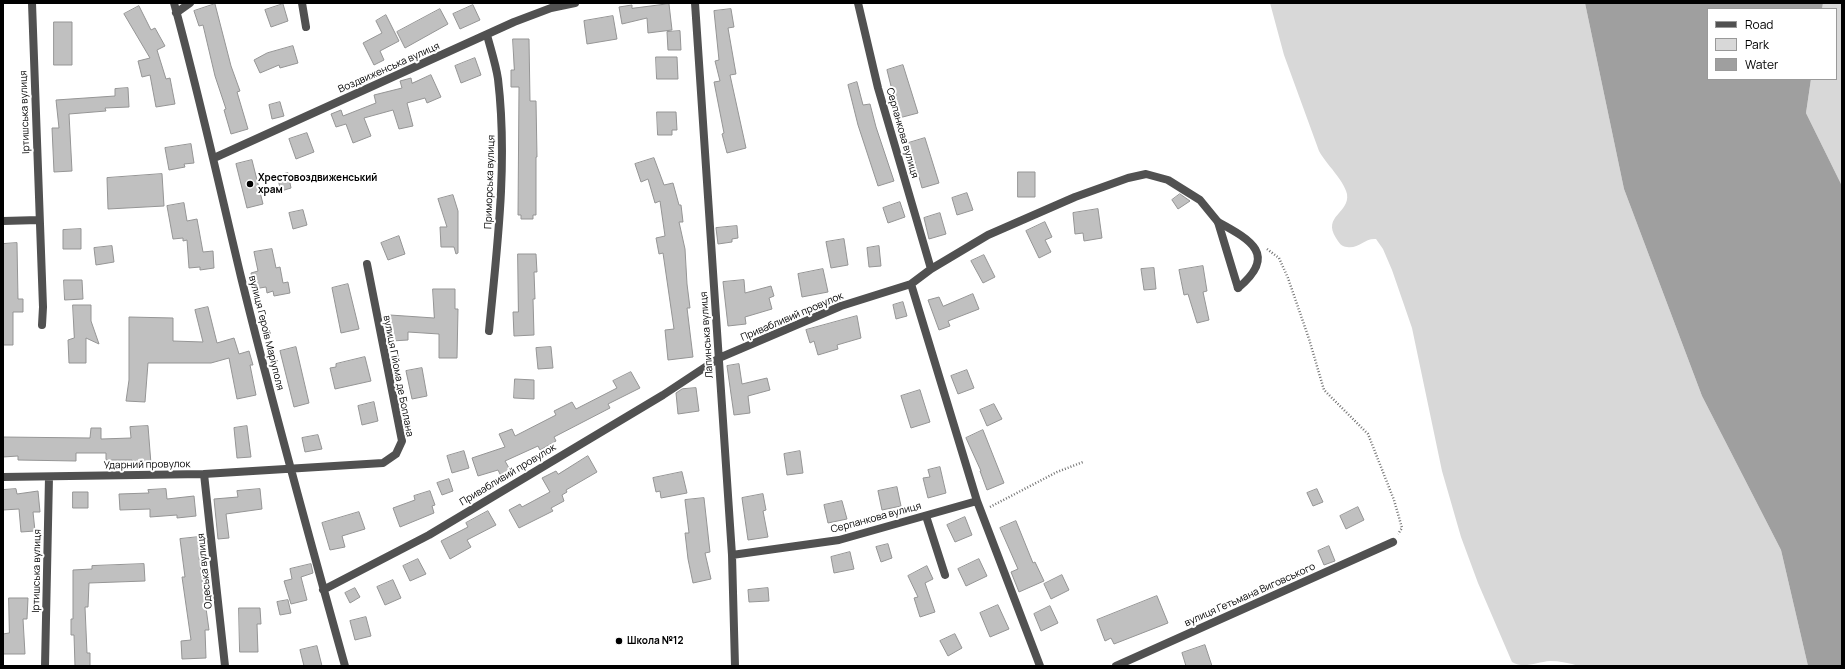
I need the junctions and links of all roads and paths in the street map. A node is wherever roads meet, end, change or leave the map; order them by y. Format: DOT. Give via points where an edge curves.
graph roads {
  1 [pos="32,3"];
  2 [pos="174,3"];
  3 [pos="190,3"];
  4 [pos="302,3"];
  5 [pos="575,3"];
  6 [pos="695,3"];
  7 [pos="858,3"];
  8 [pos="176,13"];
  9 [pos="306,27"];
  10 [pos="487,35"];
  11 [pos="214,158"];
  12 [pos="3,220"];
  13 [pos="39,220"];
  14 [pos="1218,222"];
  15 [pos="1264,247"];
  16 [pos="367,264"];
  17 [pos="931,268"];
  18 [pos="911,284"];
  19 [pos="42,325"];
  20 [pos="489,331"];
  21 [pos="719,358"];
  22 [pos="1083,462"];
  23 [pos="290,469"];
  24 [pos="204,474"];
  25 [pos="49,477"];
  26 [pos="3,478"];
  27 [pos="977,501"];
  28 [pos="981,511"];
  29 [pos="926,516"];
  30 [pos="1392,542"];
  31 [pos="732,555"];
  32 [pos="945,575"];
  33 [pos="323,590"];
  34 [pos="45,666"];
  35 [pos="225,666"];
  36 [pos="345,666"];
  37 [pos="735,666"];
  38 [pos="1040,666"];
  39 [pos="1116,666"];
  1 -- 13 [label="street, Іртишська вулиця"];
  2 -- 8 [label="street, вулиця Героїв Маріуполя"];
  3 -- 8 [label="street"];
  4 -- 9 [label="street"];
  5 -- 10 [label="street, Воздвиженська вулиця" via="551,8"];
  6 -- 21 [label="street, Лапинська вулиця"];
  7 -- 17 [label="street, Серпанкова вулиця" via="878,88"];
  8 -- 11 [label="street, вулиця Героїв Маріуполя"];
  10 -- 11 [label="street, Воздвиженська вулиця"];
  10 -- 20 [label="street, Приморська вулиця" via="498,78 502,159 500,216"];
  11 -- 23 [label="street, вулиця Героїв Маріуполя" via="241,277"];
  12 -- 13 [label="street"];
  13 -- 19 [label="street, Іртишська вулиця"];
  14 -- 14 [label="street, Привабливий провулок" via="1238,288 1253,274 1258,261 1254,246 1246,238"];
  14 -- 17 [label="street, Привабливий провулок" via="1200,200 1185,190 1168,180 1146,174 1112,183 1020,220"];
  15 -- 30 [label="path" via="1278,258 1288,278 1324,390 1368,434 1394,500 1402,528"];
  16 -- 23 [label="street, вулиця Гійома де Боплана" via="402,441 396,454 383,463"];
  17 -- 18 [label="street, Привабливий провулок"];
  18 -- 21 [label="street, Привабливий провулок" via="842,306"];
  18 -- 27 [label="street"];
  21 -- 31 [label="street, Лапинська вулиця"];
  21 -- 33 [label="street, Привабливий провулок" via="656,399 428,535"];
  22 -- 28 [label="path" via="1057,472"];
  23 -- 24 [label="street, Ударний провулок"];
  23 -- 33 [label="street, вулиця Героїв Маріуполя"];
  24 -- 25 [label="street, Ударний провулок"];
  24 -- 35 [label="street, Одеська вулиця"];
  25 -- 26 [label="street, Ударний провулок"];
  25 -- 34 [label="street, Іртишська вулиця"];
  27 -- 28 [label="street"];
  27 -- 29 [label="street, Серпанкова вулиця"];
  28 -- 38 [label="street"];
  29 -- 31 [label="street, Серпанкова вулиця" via="839,540"];
  29 -- 32 [label="street"];
  30 -- 39 [label="street, вулиця Гетьмана Виговського"];
  31 -- 37 [label="street, Лапинська вулиця"];
  33 -- 36 [label="street, вулиця Героїв Маріуполя"];
}
